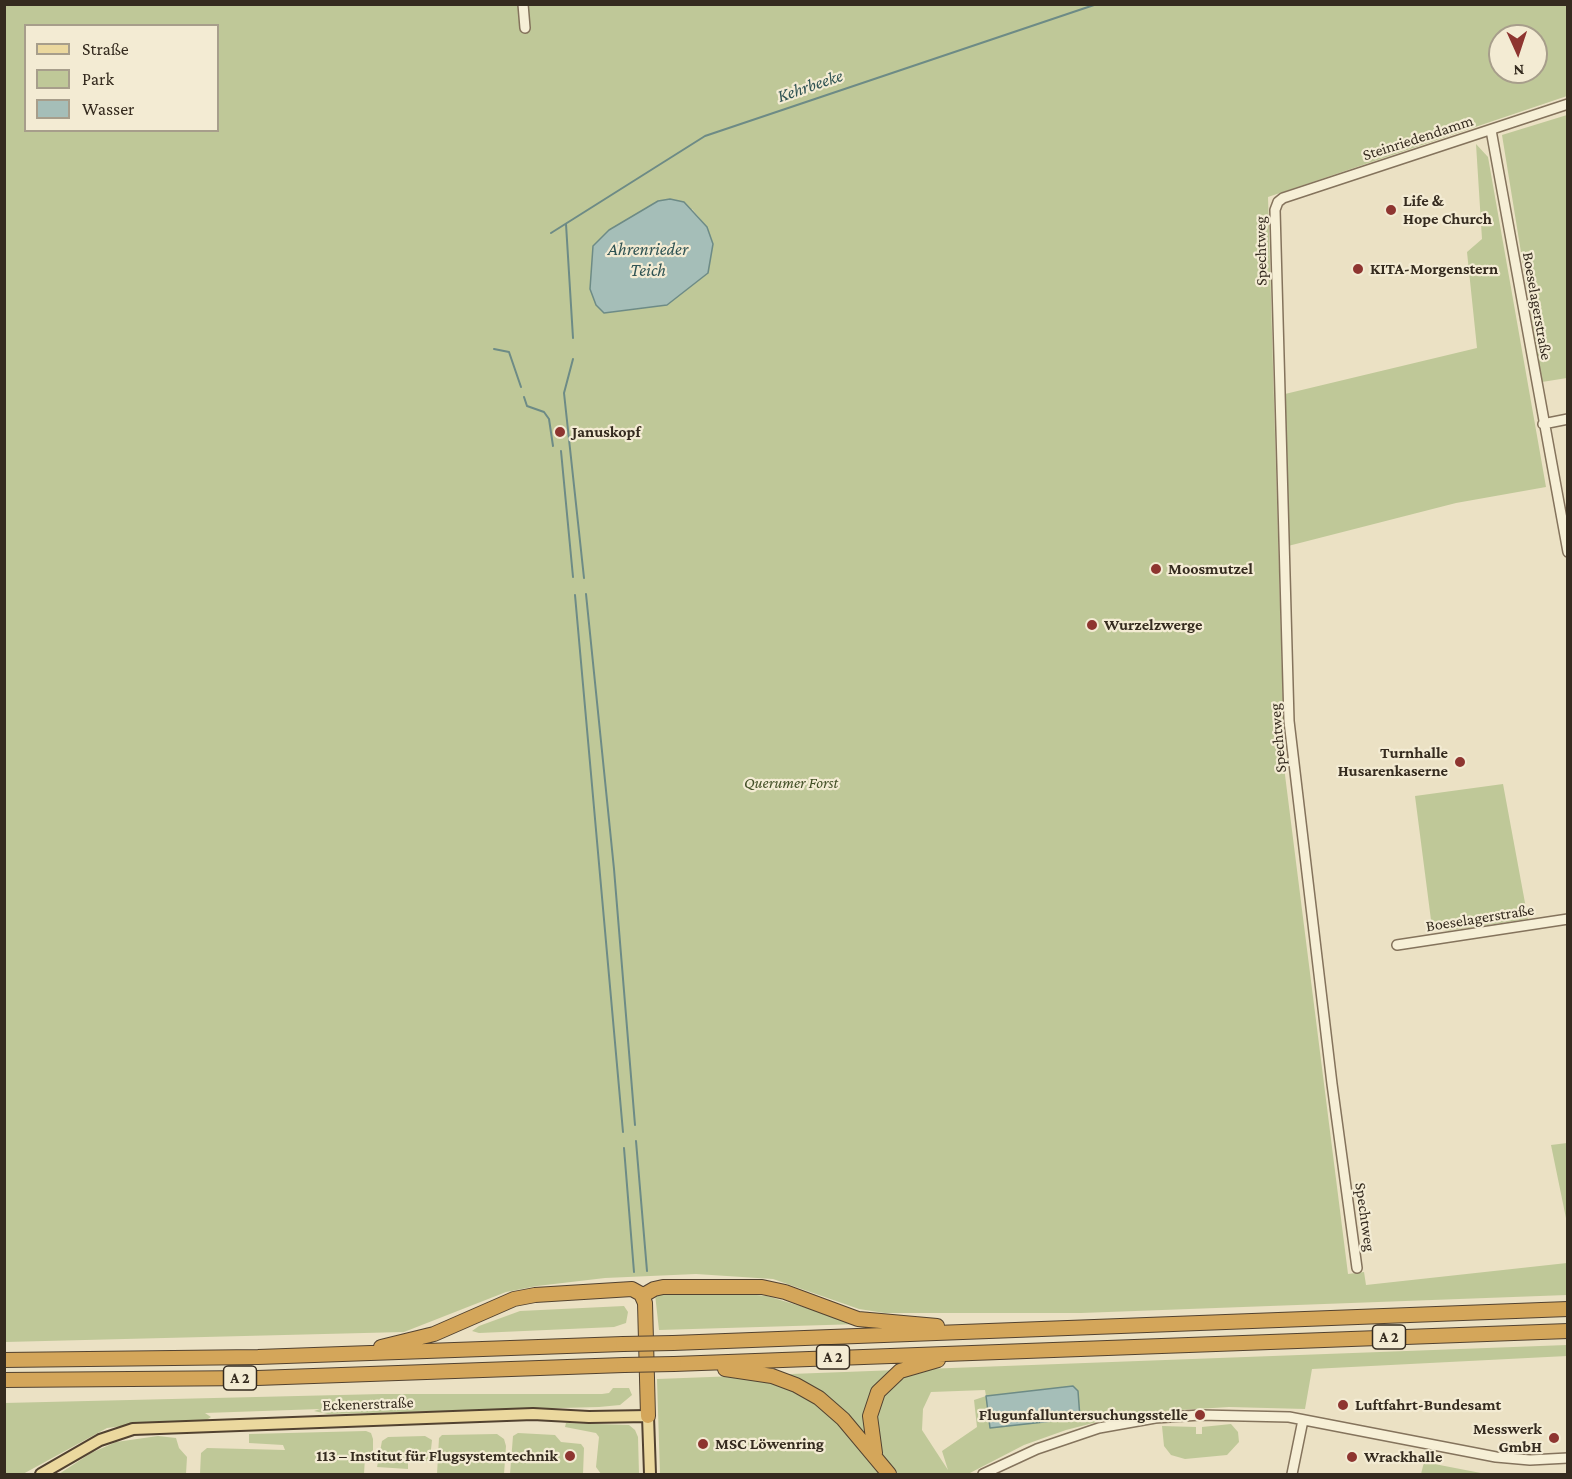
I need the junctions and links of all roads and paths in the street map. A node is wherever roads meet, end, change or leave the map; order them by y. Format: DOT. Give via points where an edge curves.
graph roads {
  1 [pos="523,4"];
  2 [pos="525,28"];
  3 [pos="1568,104"];
  4 [pos="1491,130"];
  5 [pos="1278,202"];
  6 [pos="1568,419"];
  7 [pos="1543,424"];
  8 [pos="1568,552"];
  9 [pos="1568,919"];
  10 [pos="1397,945"];
  11 [pos="1357,1268"];
  12 [pos="642,1296"];
  13 [pos="1568,1310"];
  14 [pos="1568,1331"];
  15 [pos="959,1332"];
  16 [pos="985,1352"];
  17 [pos="350,1354"];
  18 [pos="4,1360"];
  19 [pos="678,1363"];
  20 [pos="4,1380"];
  21 [pos="648,1416"];
  22 [pos="1303,1420"];
  23 [pos="876,1456"];
  24 [pos="1568,1458"];
  25 [pos="41,1474"];
  26 [pos="650,1474"];
  27 [pos="889,1474"];
  28 [pos="983,1474"];
  29 [pos="1292,1474"];
  1 -- 2 [label="street"];
  3 -- 4 [label="street, Steinriedendamm"];
  4 -- 5 [label="street, Steinriedendamm"];
  4 -- 7 [label="street, Boeselagerstraße"];
  5 -- 11 [label="street, Spechtweg" via="1275,210 1279,426 1289,721"];
  6 -- 7 [label="street"];
  7 -- 8 [label="street, Boeselagerstraße"];
  9 -- 10 [label="street, Boeselagerstraße"];
  12 -- 15 [label="highway" via="658,1287 762,1287 858,1319 930,1324"];
  12 -- 17 [label="highway" via="628,1288 525,1297 434,1334"];
  12 -- 21 [label="highway"];
  13 -- 15 [label="highway, A 2"];
  14 -- 16 [label="highway, A 2"];
  15 -- 17 [label="highway, A 2, bridge"];
  16 -- 19 [label="highway, A 2"];
  16 -- 23 [label="highway" via="915,1365 888,1380 874,1400 870,1416"];
  17 -- 18 [label="highway, A 2"];
  19 -- 20 [label="highway, A 2, bridge" via="257,1378"];
  19 -- 23 [label="highway" via="755,1372 796,1385 836,1412"];
  21 -- 25 [label="main road, Eckenerstraße" via="505,1414 151,1427 100,1440"];
  21 -- 26 [label="main road"];
  22 -- 24 [label="street" via="1496,1457"];
  22 -- 28 [label="street" via="1242,1414 1137,1421 1058,1441"];
  22 -- 29 [label="street"];
  23 -- 27 [label="highway"];
}
